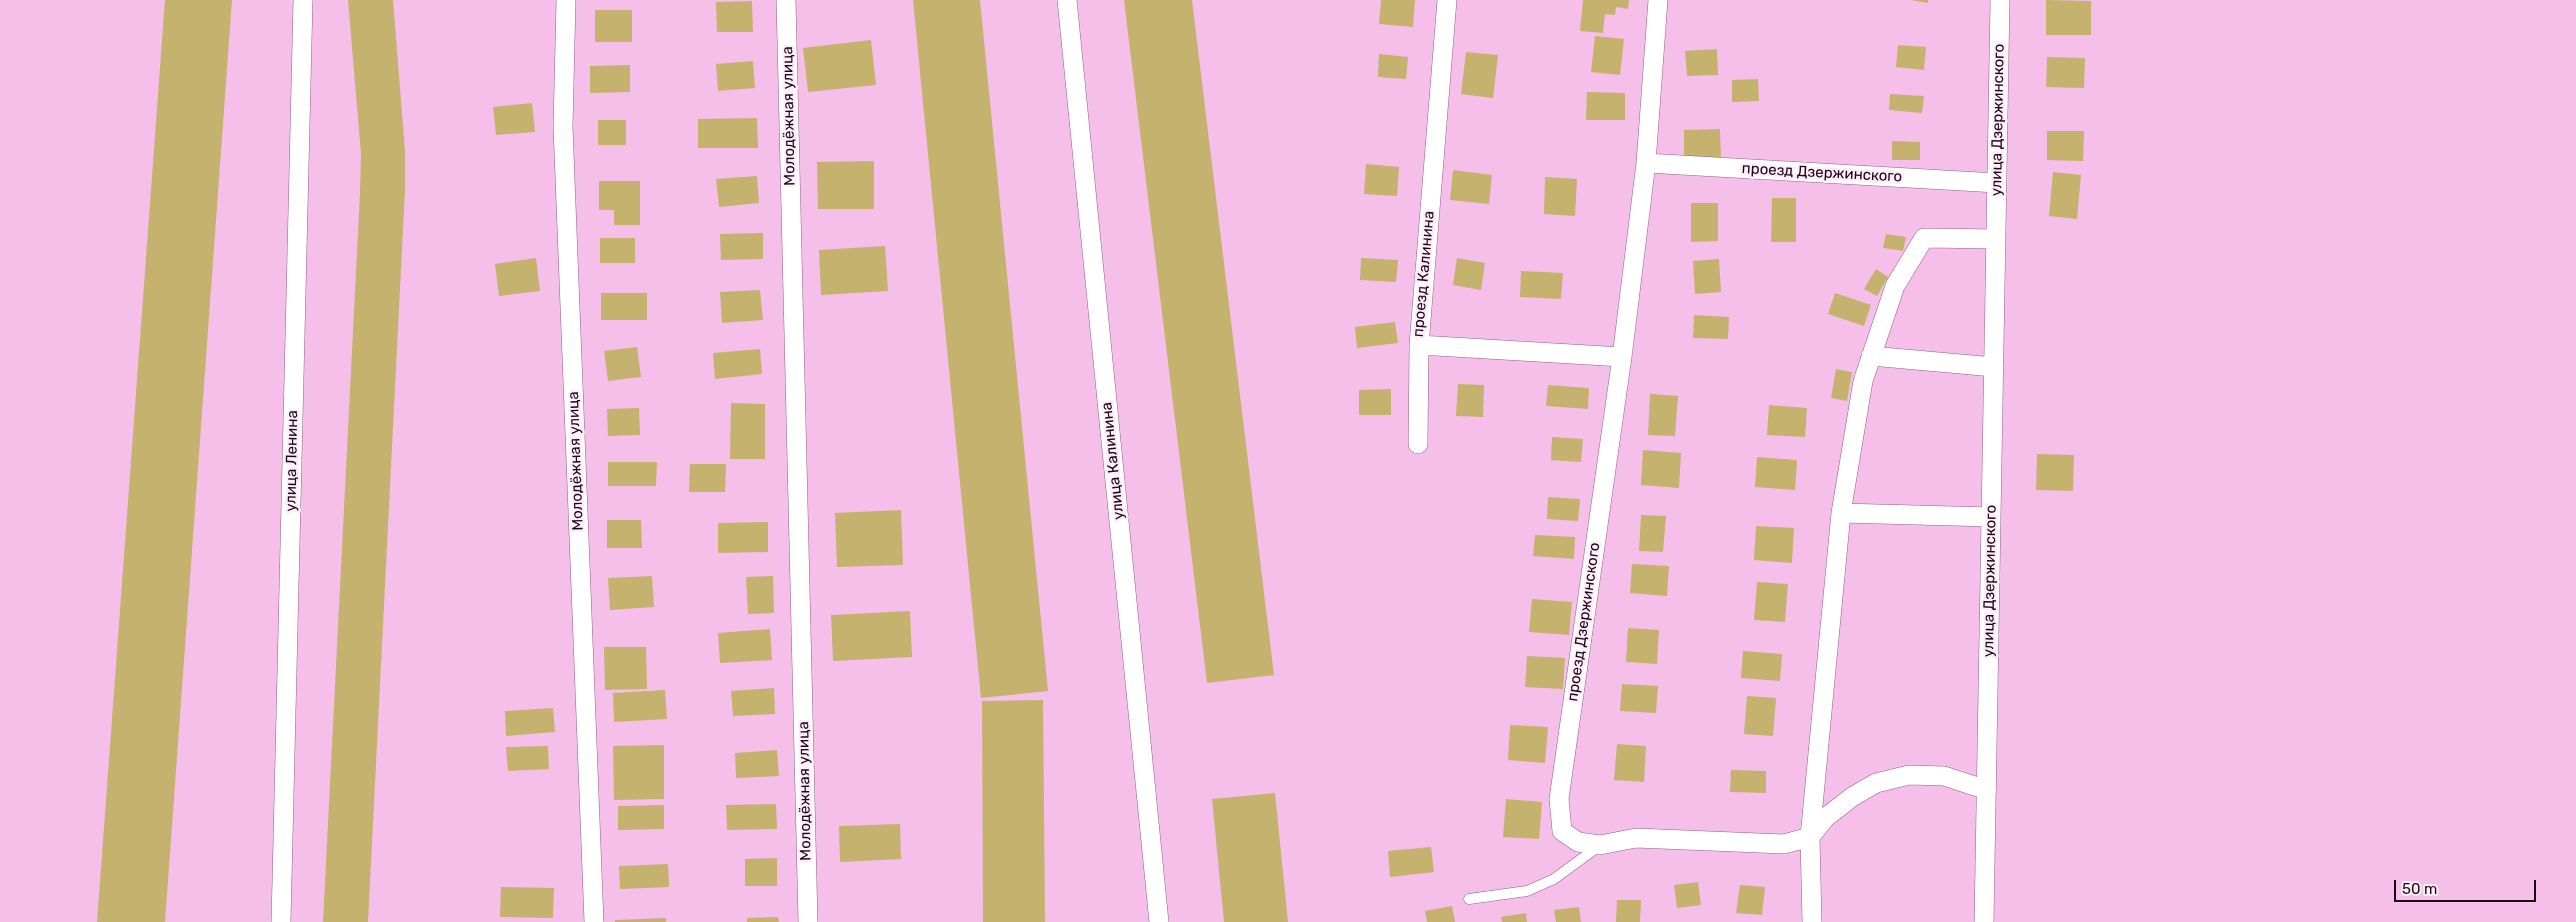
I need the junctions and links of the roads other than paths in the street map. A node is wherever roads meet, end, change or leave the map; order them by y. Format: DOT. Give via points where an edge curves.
graph roads {
  1 [pos="303,0"];
  2 [pos="566,0"];
  3 [pos="786,0"];
  4 [pos="1067,0"];
  5 [pos="1447,0"];
  6 [pos="1658,0"];
  7 [pos="2000,0"];
  8 [pos="1646,163"];
  9 [pos="1997,183"];
  10 [pos="1996,239"];
  11 [pos="1418,345"];
  12 [pos="1871,356"];
  13 [pos="1622,357"];
  14 [pos="1994,368"];
  15 [pos="1418,444"];
  16 [pos="1840,513"];
  17 [pos="1992,517"];
  18 [pos="1987,790"];
  19 [pos="1810,837"];
  20 [pos="1600,845"];
  21 [pos="1469,899"];
  22 [pos="281,922"];
  23 [pos="594,922"];
  24 [pos="808,922"];
  25 [pos="1159,922"];
  26 [pos="1812,922"];
  27 [pos="1984,922"];
  1 -- 22 [label="street, улица Ленина"];
  2 -- 23 [label="street, Молодёжная улица" via="562,127"];
  3 -- 24 [label="street, Молодёжная улица"];
  4 -- 25 [label="street, улица Калинина"];
  5 -- 11 [label="street, проезд Калинина"];
  6 -- 8 [label="street, проезд Дзержинского"];
  7 -- 9 [label="street, улица Дзержинского"];
  8 -- 9 [label="street, проезд Дзержинского"];
  8 -- 13 [label="street, проезд Дзержинского"];
  9 -- 10 [label="street, улица Дзержинского"];
  10 -- 12 [label="street" via="1924,238 1895,286"];
  10 -- 14 [label="street, улица Дзержинского"];
  11 -- 13 [label="street, проезд Калинина"];
  11 -- 15 [label="street"];
  12 -- 14 [label="street"];
  12 -- 16 [label="street" via="1863,381"];
  13 -- 20 [label="street, проезд Дзержинского" via="1559,799 1562,831 1578,842"];
  14 -- 17 [label="street, улица Дзержинского"];
  16 -- 17 [label="street"];
  16 -- 19 [label="street"];
  17 -- 18 [label="street, улица Дзержинского"];
  18 -- 19 [label="street" via="1944,776 1909,774 1876,782 1825,818"];
  18 -- 27 [label="street, улица Дзержинского"];
  19 -- 20 [label="street, проезд Дзержинского" via="1784,844 1636,838"];
  19 -- 26 [label="street"];
  20 -- 21 [label="lane" via="1554,880 1527,891"];
}
